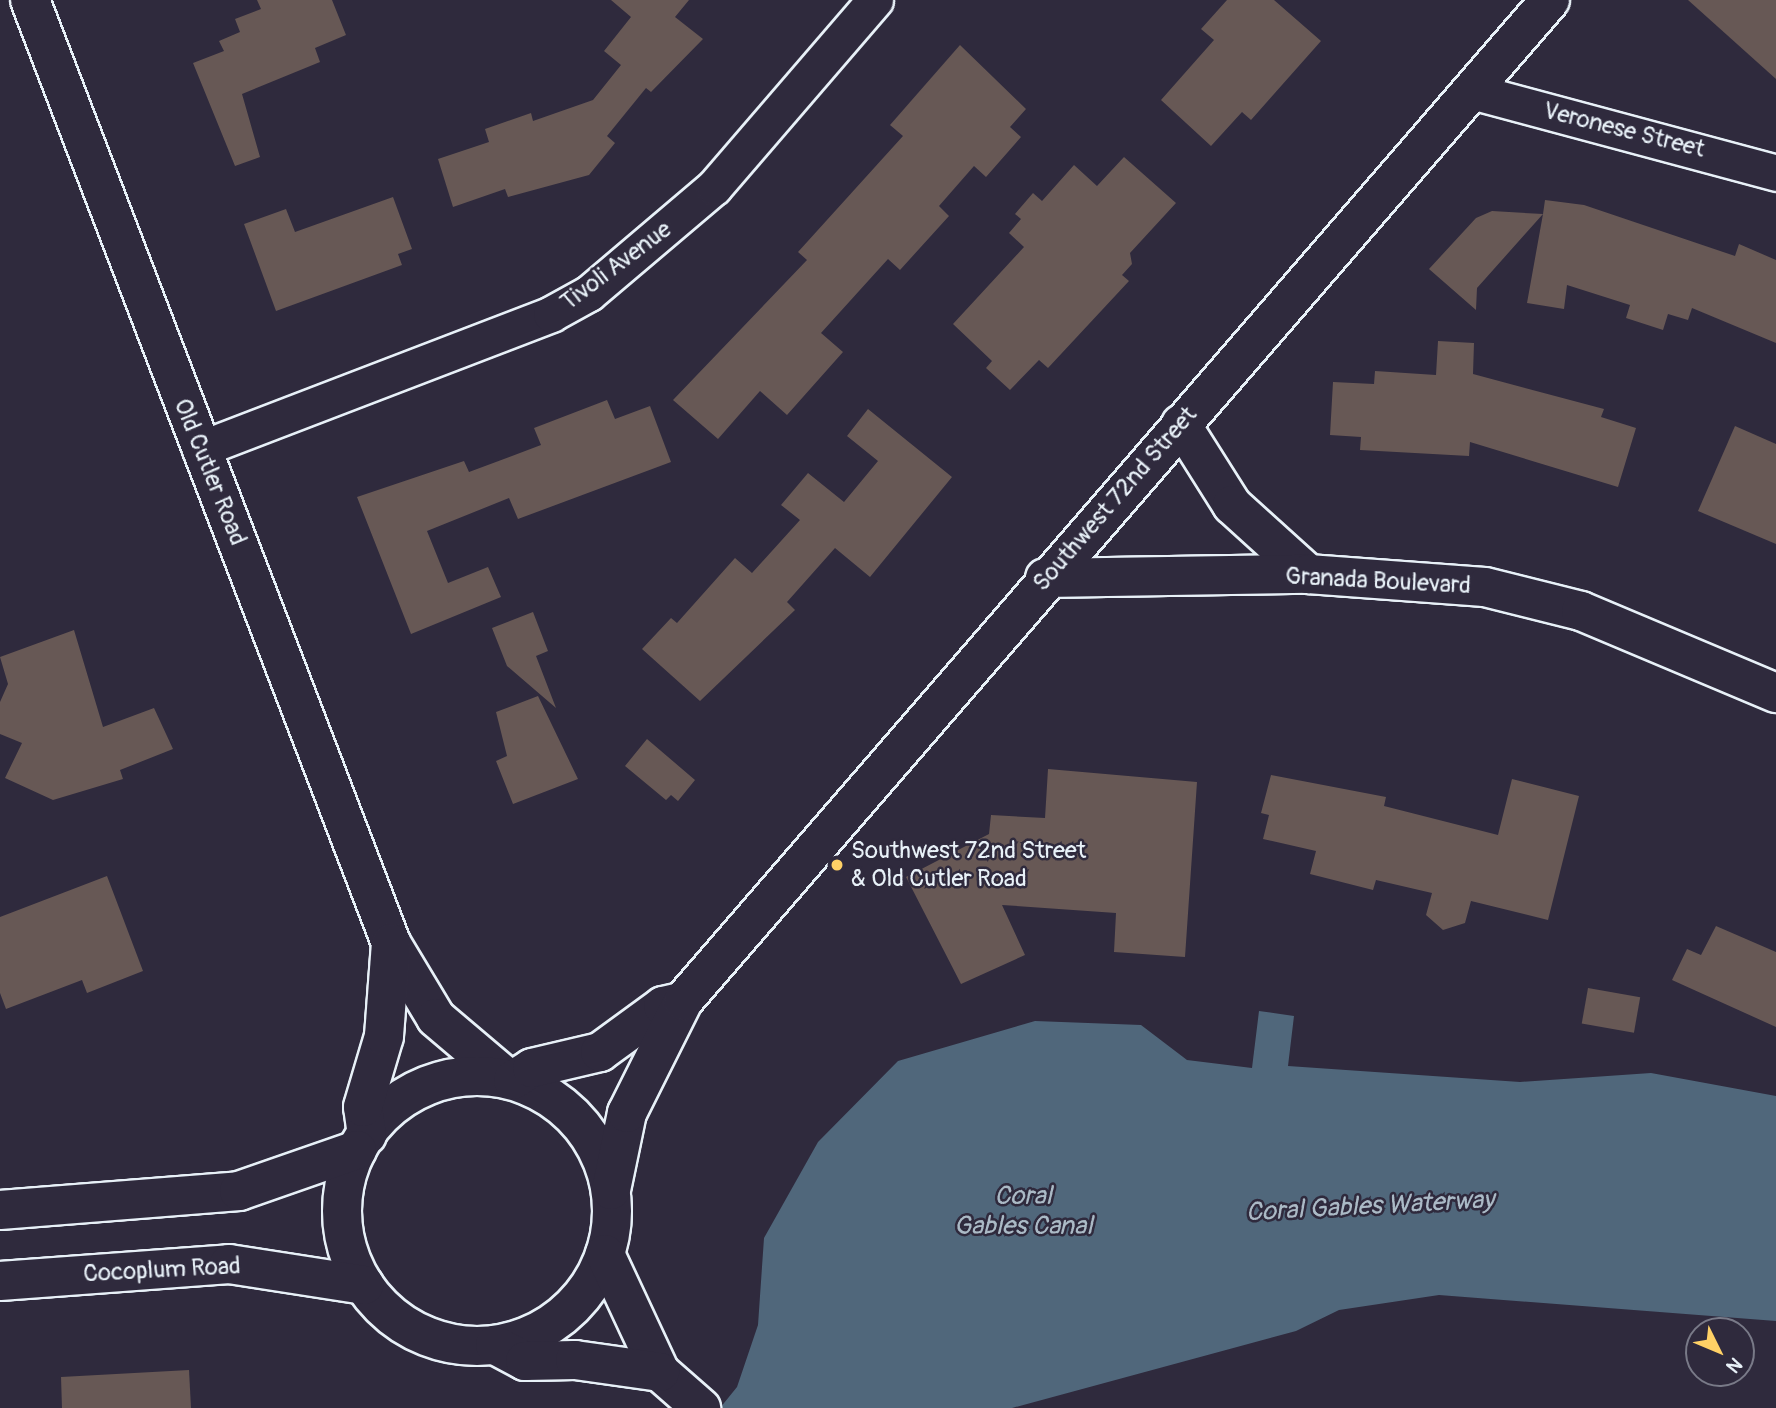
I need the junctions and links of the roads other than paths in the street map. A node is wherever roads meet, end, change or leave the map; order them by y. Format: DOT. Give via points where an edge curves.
graph roads {
  1 [pos="30,0"];
  2 [pos="875,0"];
  3 [pos="1550,0"];
  4 [pos="1471,91"];
  5 [pos="1776,173"];
  6 [pos="1181,424"];
  7 [pos="200,449"];
  8 [pos="1308,574"];
  9 [pos="1045,578"];
  10 [pos="1776,693"];
  11 [pos="391,943"];
  12 [pos="683,1001"];
  13 [pos="510,1080"];
  14 [pos="362,1142"];
  15 [pos="611,1190"];
  16 [pos="0,1210"];
  17 [pos="605,1254"];
  18 [pos="0,1281"];
  19 [pos="364,1284"];
  20 [pos="495,1345"];
  21 [pos="660,1373"];
  22 [pos="696,1404"];
  1 -- 7 [label="main road, Old Cutler Road"];
  2 -- 7 [label="street, Tivoli Avenue" via="714,187 589,293 541,318"];
  3 -- 4 [label="main road, Southwest 72nd Street"];
  4 -- 5 [label="street, Veronese Street"];
  4 -- 6 [label="main road, Southwest 72nd Street"];
  6 -- 8 [label="main road" via="1231,505"];
  6 -- 9 [label="main road, Southwest 72nd Street"];
  7 -- 11 [label="main road, Old Cutler Road"];
  8 -- 9 [label="main road, Granada Boulevard"];
  8 -- 10 [label="main road, Granada Boulevard" via="1438,580 1532,598 1581,611"];
  9 -- 12 [label="main road, Southwest 72nd Street"];
  11 -- 13 [label="main road, Old Cutler Road" via="436,1018"];
  11 -- 14 [label="main road, Old Cutler Road" via="384,1037 363,1107"];
  12 -- 13 [label="main road, Southwest 72nd Street" via="663,1006 600,1052 532,1068"];
  12 -- 15 [label="main road, Southwest 72nd Street" via="631,1104"];
  13 -- 14 [label="main road" via="476,1076 433,1083 393,1107"];
  13 -- 15 [label="main road, Old Cutler Road" via="573,1115 597,1149"];
  14 -- 16 [label="main road" via="240,1191"];
  14 -- 19 [label="main road" via="342,1215"];
  15 -- 17 [label="main road, Southwest 72nd Street"];
  17 -- 20 [label="main road" via="571,1308 540,1329"];
  17 -- 21 [label="main road"];
  18 -- 19 [label="main road, Cocoplum Road" via="229,1264"];
  19 -- 20 [label="main road" via="413,1330 440,1341"];
  20 -- 21 [label="main road" via="525,1361 575,1360"];
  21 -- 22 [label="main road"];
}
